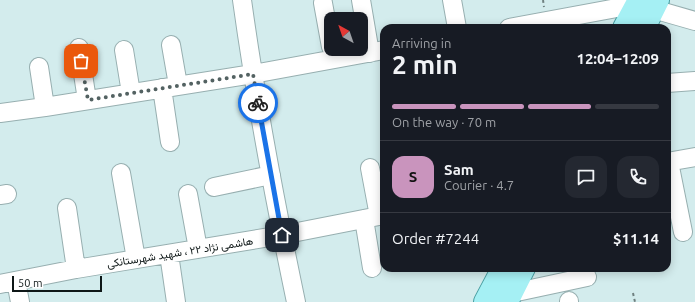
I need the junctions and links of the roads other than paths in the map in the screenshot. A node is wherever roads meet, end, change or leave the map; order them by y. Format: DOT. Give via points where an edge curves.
graph roads {
  1 [pos="242,0"];
  2 [pos="361,0"];
  3 [pos="452,0"];
  4 [pos="323,3"];
  5 [pos="645,9"];
  6 [pos="325,12"];
  7 [pos="695,20"];
  8 [pos="456,24"];
  9 [pos="534,24"];
  10 [pos="628,24"];
  11 [pos="171,45"];
  12 [pos="78,48"];
  13 [pos="124,50"];
  14 [pos="377,52"];
  15 [pos="324,54"];
  16 [pos="39,67"];
  17 [pos="253,74"];
  18 [pos="695,81"];
  19 [pos="671,83"];
  20 [pos="170,86"];
  21 [pos="131,93"];
  22 [pos="88,100"];
  23 [pos="45,107"];
  24 [pos="0,113"];
  25 [pos="170,142"];
  26 [pos="695,157"];
  27 [pos="671,161"];
  28 [pos="370,168"];
  29 [pos="121,173"];
  30 [pos="271,175"];
  31 [pos="671,176"];
  32 [pos="214,187"];
  33 [pos="188,194"];
  34 [pos="67,208"];
  35 [pos="376,217"];
  36 [pos="683,232"];
  37 [pos="282,235"];
  38 [pos="198,249"];
  39 [pos="169,254"];
  40 [pos="136,259"];
  41 [pos="372,268"];
  42 [pos="76,269"];
  43 [pos="501,272"];
  44 [pos="522,272"];
  45 [pos="588,277"];
  46 [pos="8,282"];
  47 [pos="509,297"];
  48 [pos="20,302"];
  49 [pos="176,302"];
  50 [pos="296,302"];
  51 [pos="485,302"];
  1 -- 17 [label="street"];
  2 -- 14 [label="street"];
  3 -- 8 [label="street"];
  4 -- 6 [label="street"];
  5 -- 7 [label="street"];
  5 -- 9 [label="street" via="617,8"];
  5 -- 10 [label="main road"];
  11 -- 20 [label="street"];
  12 -- 22 [label="street"];
  13 -- 21 [label="street"];
  15 -- 17 [label="street"];
  16 -- 23 [label="street"];
  17 -- 20 [label="street"];
  17 -- 30 [label="street"];
  18 -- 19 [label="street"];
  20 -- 21 [label="street"];
  20 -- 25 [label="street"];
  21 -- 22 [label="street"];
  22 -- 23 [label="street"];
  23 -- 24 [label="street"];
  26 -- 27 [label="street"];
  28 -- 35 [label="street"];
  29 -- 40 [label="street"];
  30 -- 32 [label="street"];
  30 -- 37 [label="street"];
  31 -- 36 [label="street"];
  33 -- 38 [label="street"];
  34 -- 42 [label="street"];
  35 -- 37 [label="street, هاشمی نژاد ۲۲ ، شهید شهرستانکی"];
  35 -- 41 [label="street"];
  37 -- 38 [label="street, هاشمی نژاد ۲۲ ، شهید شهرستانکی"];
  37 -- 50 [label="street"];
  38 -- 39 [label="street, هاشمی نژاد ۲۲ ، شهید شهرستانکی"];
  39 -- 40 [label="street, هاشمی نژاد ۲۲ ، شهید شهرستانکی"];
  39 -- 49 [label="street"];
  40 -- 42 [label="street, هاشمی نژاد ۲۲ ، شهید شهرستانکی"];
  42 -- 46 [label="street, هاشمی نژاد ۲۲ ، شهید شهرستانکی"];
  43 -- 51 [label="main road"];
  44 -- 47 [label="main road"];
  45 -- 47 [label="street"];
  46 -- 48 [label="street"];
}
